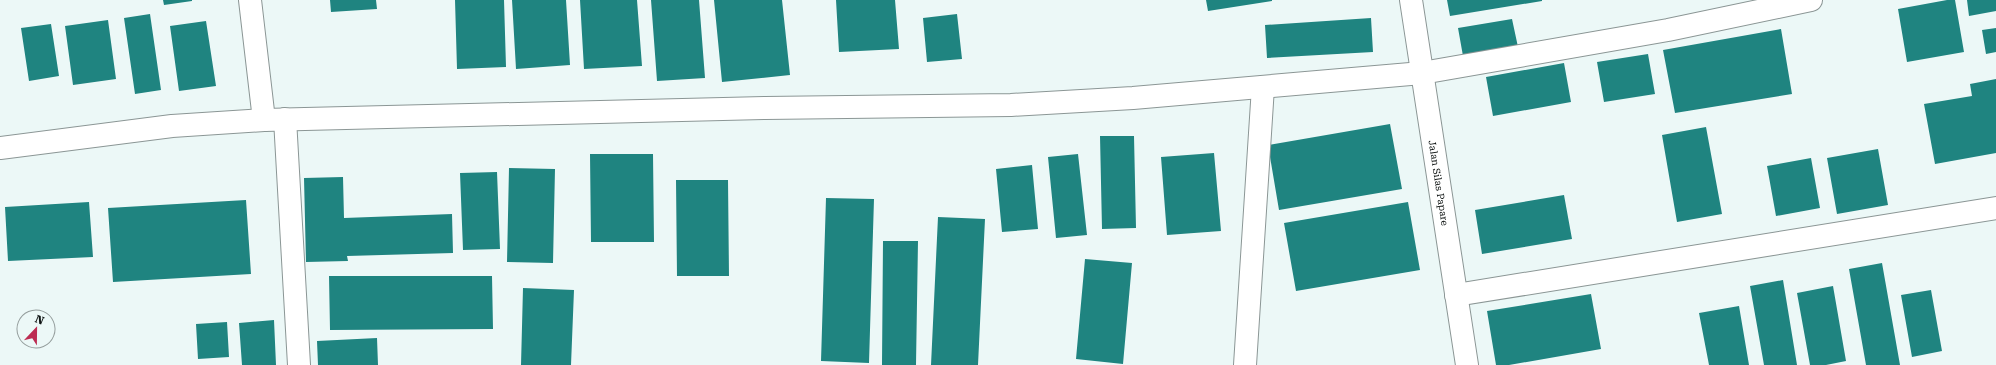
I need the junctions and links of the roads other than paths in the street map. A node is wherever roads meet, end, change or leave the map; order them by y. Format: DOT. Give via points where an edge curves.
graph roads {
  1 [pos="250,0"];
  2 [pos="1411,0"];
  3 [pos="1811,0"];
  4 [pos="1422,73"];
  5 [pos="1264,87"];
  6 [pos="275,119"];
  7 [pos="0,148"];
  8 [pos="1996,208"];
  9 [pos="1456,295"];
  10 [pos="299,365"];
  11 [pos="1245,365"];
  12 [pos="1467,365"];
  1 -- 6 [label="street"];
  2 -- 4 [label="street, Jalan Silas Papare"];
  3 -- 4 [label="street" via="1668,30"];
  4 -- 5 [label="street"];
  4 -- 9 [label="street, Jalan Silas Papare"];
  5 -- 6 [label="street" via="1011,105"];
  5 -- 11 [label="street"];
  6 -- 7 [label="street" via="172,126"];
  6 -- 10 [label="street"];
  8 -- 9 [label="street"];
  9 -- 12 [label="street, Jalan Silas Papare"];
}
